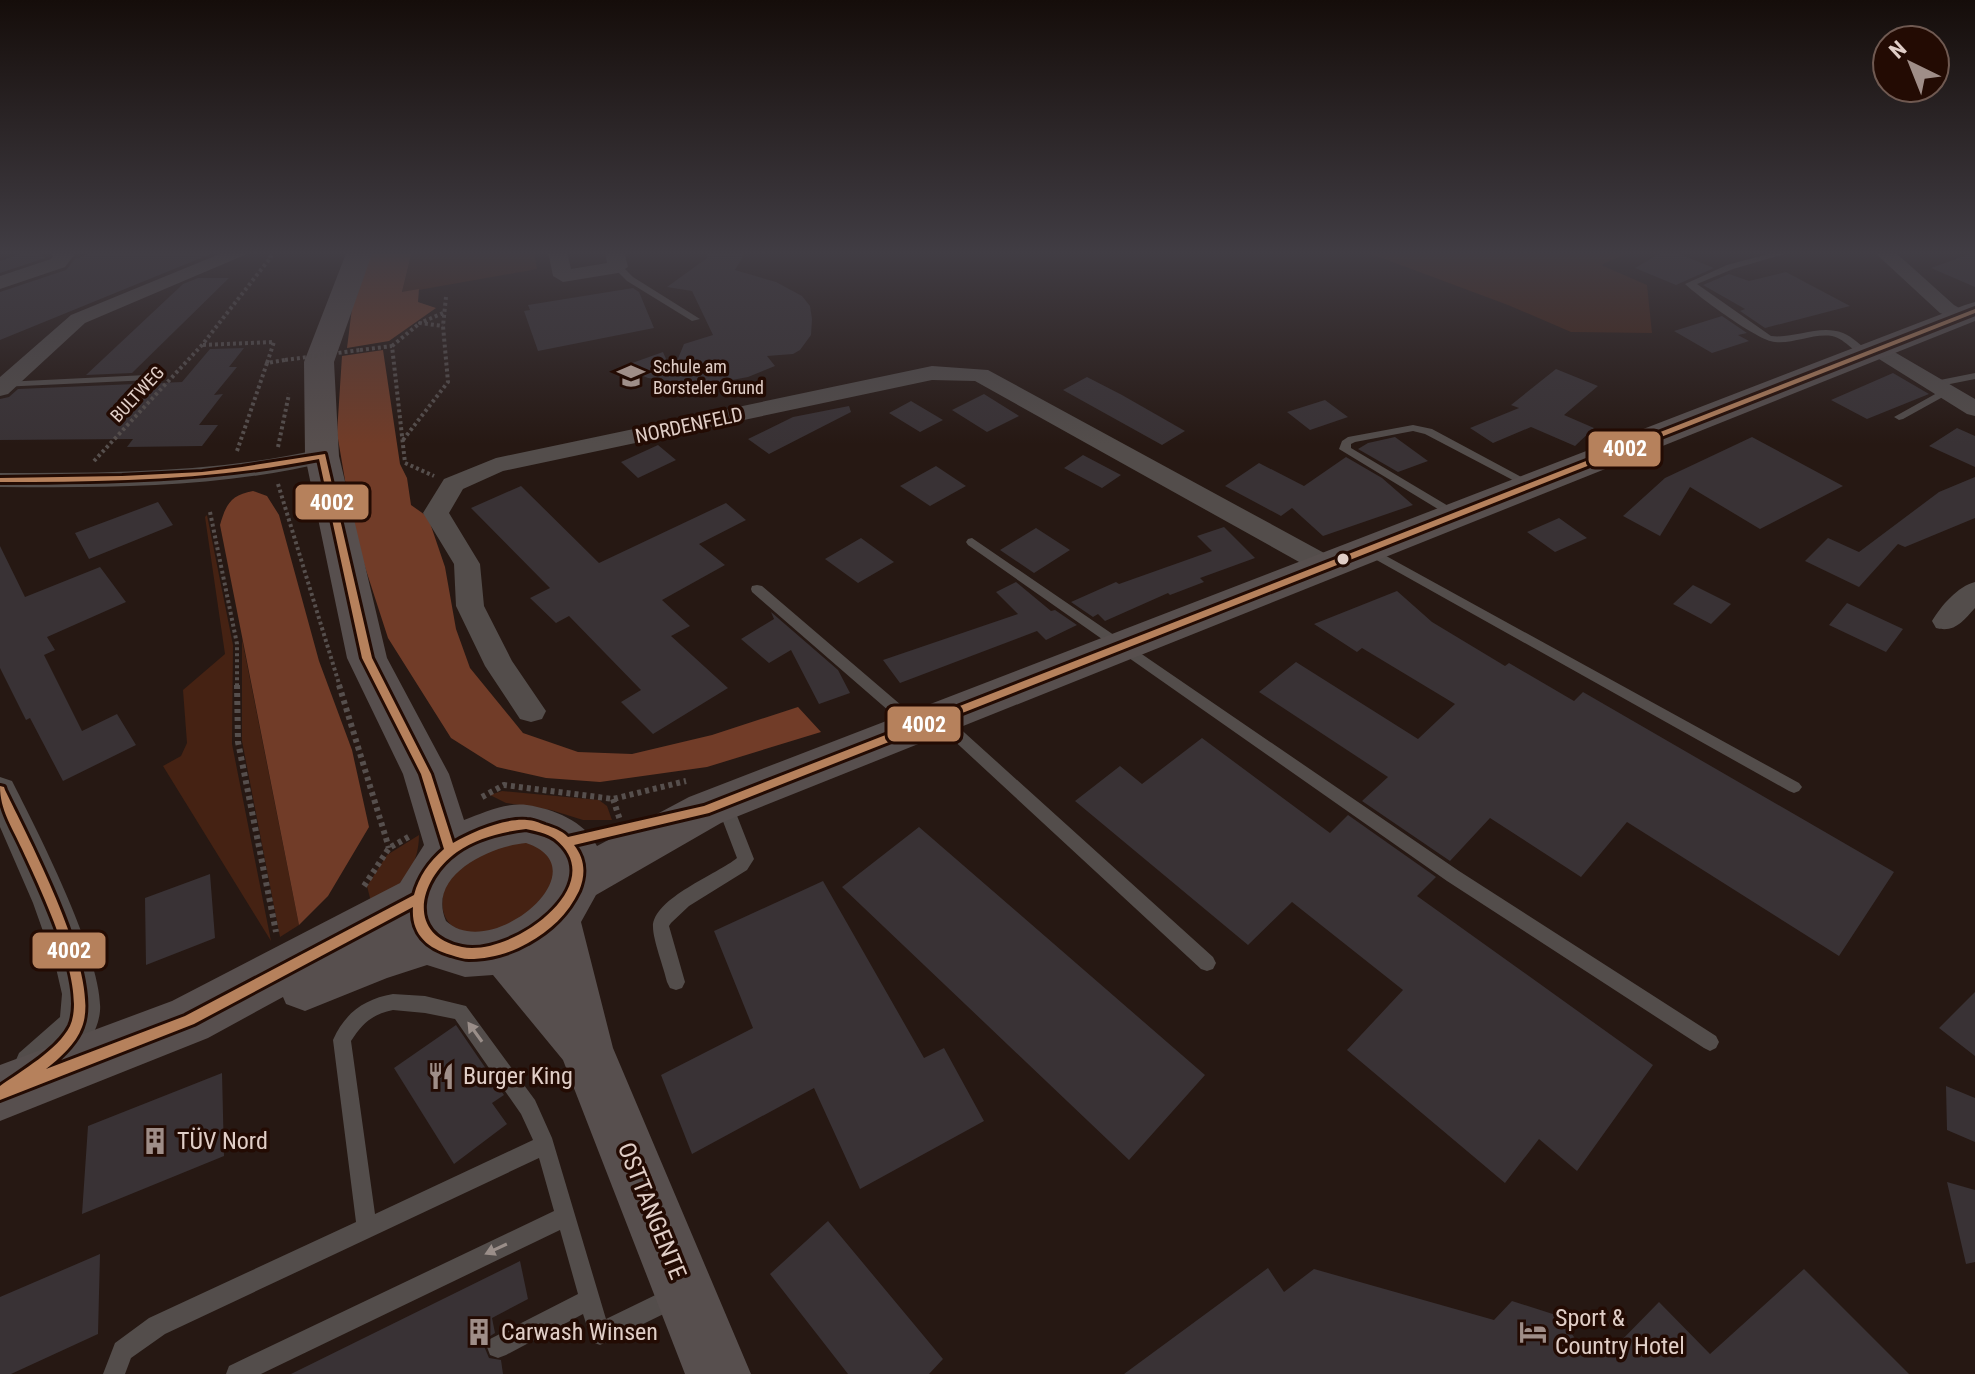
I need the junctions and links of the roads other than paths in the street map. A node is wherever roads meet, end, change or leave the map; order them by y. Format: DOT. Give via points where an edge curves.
graph roads {
  1 [pos="88,315"];
  2 [pos="336,315"];
  3 [pos="689,315"];
  4 [pos="1735,315"];
  5 [pos="1966,315"];
  6 [pos="695,319"];
  7 [pos="1872,352"];
  8 [pos="1975,376"];
  9 [pos="146,378"];
  10 [pos="2,387"];
  11 [pos="1940,388"];
  12 [pos="1975,409"];
  13 [pos="1899,417"];
  14 [pos="322,456"];
  15 [pos="0,480"];
  16 [pos="1532,486"];
  17 [pos="1456,516"];
  18 [pos="972,542"];
  19 [pos="1368,550"];
  20 [pos="1327,566"];
  21 [pos="757,589"];
  22 [pos="1975,591"];
  23 [pos="1946,621"];
  24 [pos="1123,646"];
  25 [pos="531,711"];
  26 [pos="928,723"];
  27 [pos="426,774"];
  28 [pos="1794,787"];
  29 [pos="0,790"];
  30 [pos="715,806"];
  31 [pos="499,827"];
  32 [pos="450,851"];
  33 [pos="567,881"];
  34 [pos="426,919"];
  35 [pos="504,951"];
  36 [pos="1207,963"];
  37 [pos="676,982"];
  38 [pos="1710,1042"];
  39 [pos="586,1048"];
  40 [pos="2,1092"];
  41 [pos="545,1145"];
  42 [pos="567,1216"];
  43 [pos="367,1227"];
  44 [pos="685,1292"];
  45 [pos="590,1299"];
  46 [pos="498,1347"];
  47 [pos="114,1374"];
  48 [pos="237,1374"];
  49 [pos="718,1374"];
  1 -- 10 [label="street"];
  2 -- 14 [label="main road" via="319,362"];
  3 -- 6 [label="lane"];
  4 -- 7 [label="lane" via="1782,342 1814,334 1840,335"];
  5 -- 7 [label="main road"];
  7 -- 11 [label="street"];
  7 -- 16 [label="main road"];
  8 -- 11 [label="lane"];
  9 -- 10 [label="lane"];
  11 -- 12 [label="street"];
  11 -- 13 [label="lane"];
  14 -- 15 [label="street" via="273,469 171,479"];
  14 -- 27 [label="main road" via="367,658"];
  16 -- 17 [label="main road"];
  16 -- 17 [label="lane" via="1428,431 1413,428 1346,443 1345,449 1362,461"];
  17 -- 19 [label="main road"];
  18 -- 24 [label="lane"];
  19 -- 20 [label="main road"];
  19 -- 28 [label="lane"];
  20 -- 24 [label="main road"];
  20 -- 25 [label="street, NORDENFELD" via="980,375 932,373 496,465 453,484 436,513 467,564 470,606 500,666"];
  21 -- 26 [label="lane"];
  22 -- 23 [label="street"];
  24 -- 26 [label="main road"];
  24 -- 38 [label="lane" via="1453,876"];
  26 -- 30 [label="main road"];
  26 -- 36 [label="lane"];
  27 -- 31 [label="main road"];
  27 -- 32 [label="main road"];
  29 -- 40 [label="street" via="78,969 82,1012 70,1037"];
  30 -- 33 [label="main road"];
  30 -- 37 [label="lane" via="746,859 663,919"];
  31 -- 32 [label="main road"];
  31 -- 33 [label="main road" via="538,826"];
  32 -- 34 [label="main road" via="430,873"];
  33 -- 35 [label="main road" via="523,944"];
  33 -- 39 [label="main road, OSTTANGENTE"];
  34 -- 35 [label="main road" via="443,948 471,955"];
  34 -- 40 [label="main road" via="379,957 249,1009 189,1020"];
  35 -- 39 [label="main road, OSTTANGENTE"];
  39 -- 44 [label="main road, OSTTANGENTE"];
  41 -- 42 [label="lane"];
  41 -- 43 [label="lane"];
  41 -- 43 [label="lane, one-way" via="528,1107 460,1012 398,1000 359,1014 342,1040"];
  42 -- 45 [label="lane"];
  42 -- 48 [label="lane, one-way"];
  43 -- 47 [label="lane" via="157,1326 123,1351"];
  44 -- 45 [label="lane" via="600,1334"];
  44 -- 49 [label="main road, OSTTANGENTE"];
  45 -- 46 [label="lane"];
}
